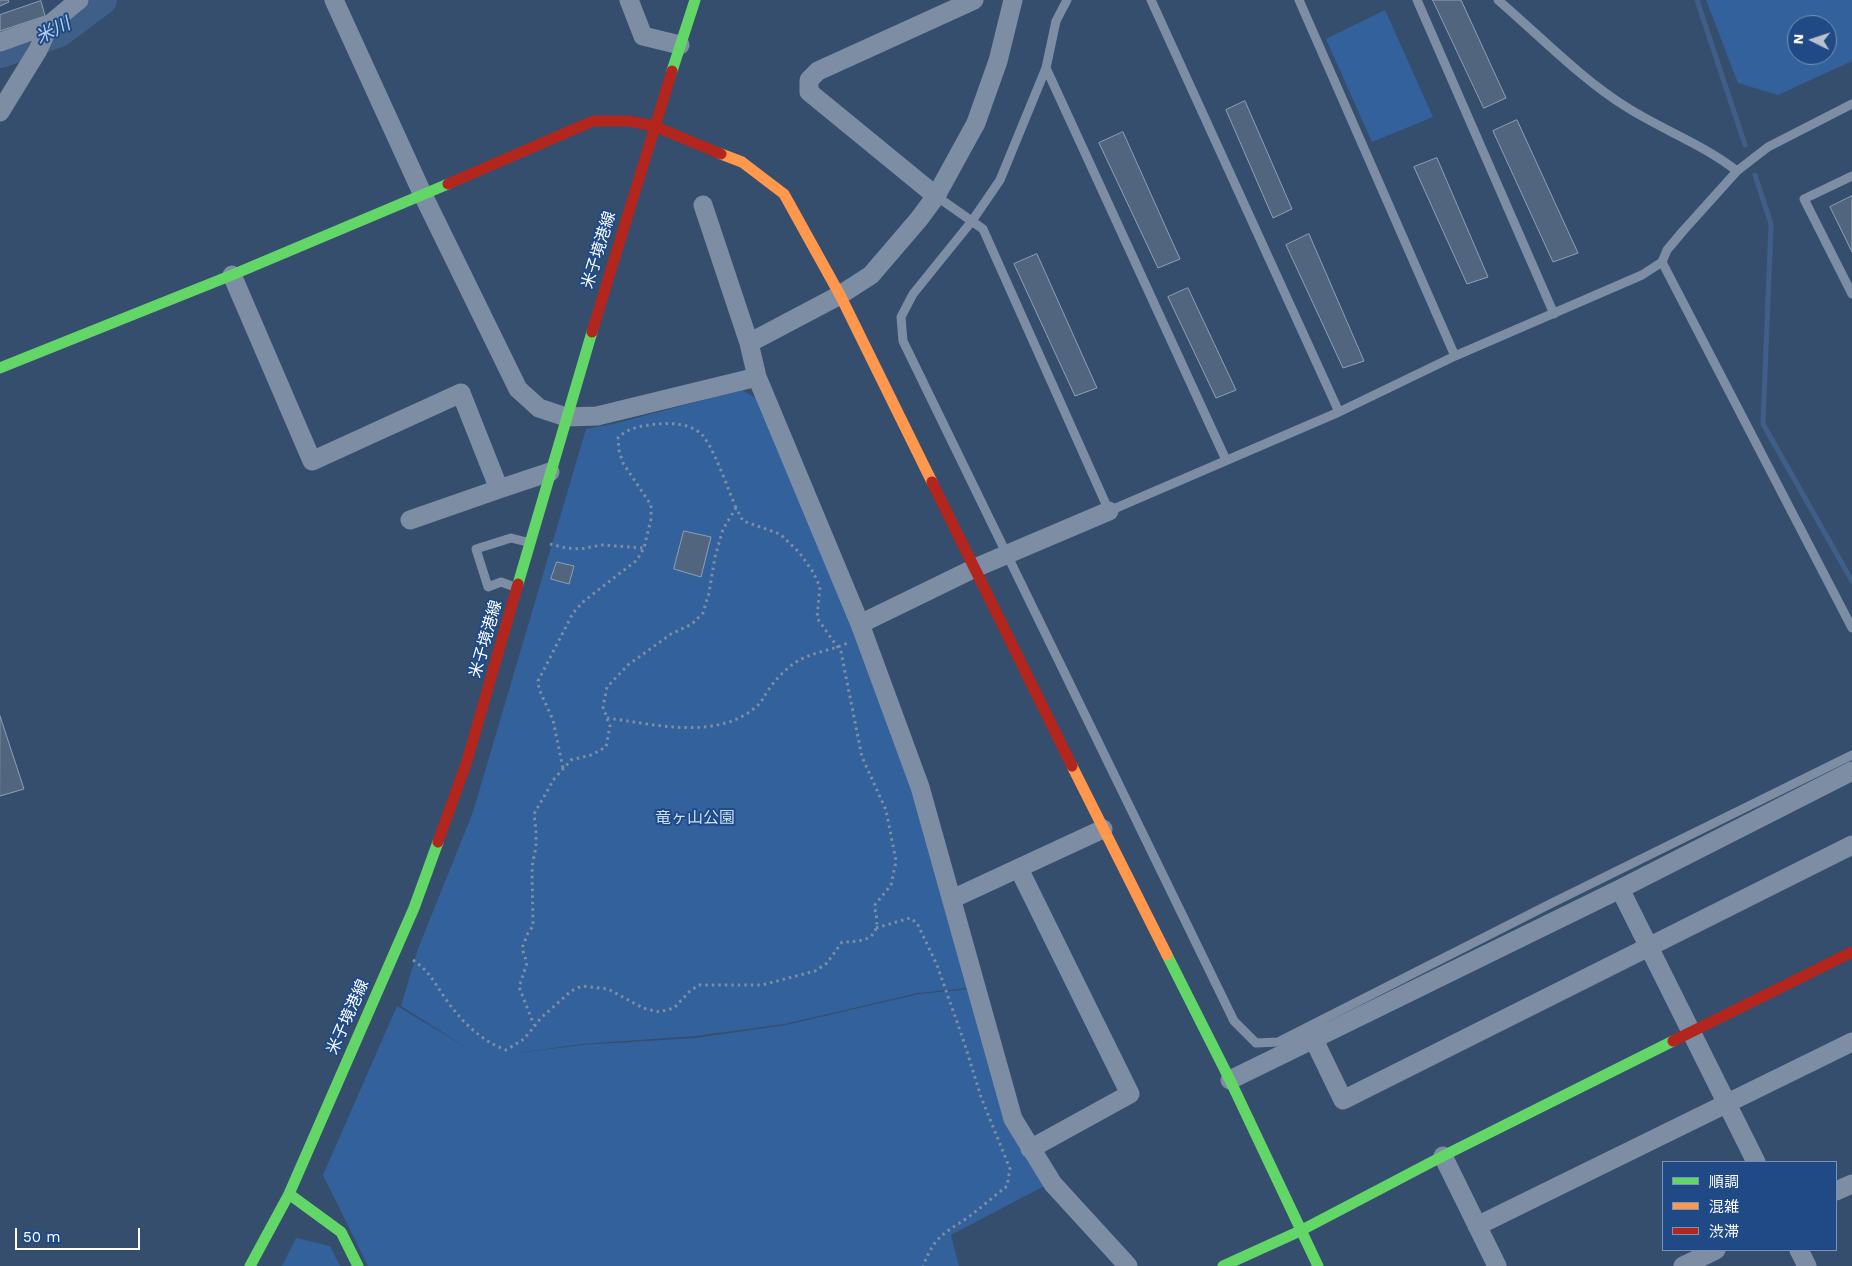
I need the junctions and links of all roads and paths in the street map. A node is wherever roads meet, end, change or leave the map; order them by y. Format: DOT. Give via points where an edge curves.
graph roads {
  1 [pos="334,0"];
  2 [pos="629,0"];
  3 [pos="695,0"];
  4 [pos="974,0"];
  5 [pos="1013,0"];
  6 [pos="1066,0"];
  7 [pos="1151,0"];
  8 [pos="1299,0"];
  9 [pos="1417,0"];
  10 [pos="1498,0"];
  11 [pos="70,3"];
  12 [pos="50,24"];
  13 [pos="0,42"];
  14 [pos="680,45"];
  15 [pos="1046,68"];
  16 [pos="1852,104"];
  17 [pos="0,112"];
  18 [pos="654,126"];
  19 [pos="1737,171"];
  20 [pos="1852,176"];
  21 [pos="423,195"];
  22 [pos="936,196"];
  23 [pos="703,206"];
  24 [pos="972,221"];
  25 [pos="1662,262"];
  26 [pos="232,275"];
  27 [pos="1852,294"];
  28 [pos="840,295"];
  29 [pos="1554,314"];
  30 [pos="749,343"];
  31 [pos="1454,356"];
  32 [pos="0,368"];
  33 [pos="757,378"];
  34 [pos="1339,412"];
  35 [pos="566,417"];
  36 [pos="1226,460"];
  37 [pos="550,472"];
  38 [pos="499,489"];
  39 [pos="736,508"];
  40 [pos="1109,511"];
  41 [pos="410,520"];
  42 [pos="530,542"];
  43 [pos="547,543"];
  44 [pos="644,548"];
  45 [pos="1006,554"];
  46 [pos="975,568"];
  47 [pos="517,588"];
  48 [pos="1852,628"];
  49 [pos="862,630"];
  50 [pos="838,648"];
  51 [pos="607,718"];
  52 [pos="1852,755"];
  53 [pos="563,769"];
  54 [pos="1852,772"];
  55 [pos="1103,829"];
  56 [pos="1852,845"];
  57 [pos="1019,869"];
  58 [pos="1620,889"];
  59 [pos="952,899"];
  60 [pos="875,928"];
  61 [pos="1649,947"];
  62 [pos="395,950"];
  63 [pos="1852,952"];
  64 [pos="534,1025"];
  65 [pos="1691,1032"];
  66 [pos="1314,1040"];
  67 [pos="1852,1042"];
  68 [pos="1230,1080"];
  69 [pos="1726,1104"];
  70 [pos="1030,1149"];
  71 [pos="1442,1156"];
  72 [pos="1755,1161"];
  73 [pos="1852,1184"];
  74 [pos="1837,1192"];
  75 [pos="289,1194"];
  76 [pos="1477,1226"];
  77 [pos="1300,1232"];
  78 [pos="1714,1251"];
  79 [pos="1800,1251"];
  80 [pos="250,1266"];
  81 [pos="358,1266"];
  82 [pos="923,1266"];
  83 [pos="1128,1266"];
  84 [pos="1223,1266"];
  85 [pos="1318,1266"];
  86 [pos="1497,1266"];
  87 [pos="1683,1266"];
  88 [pos="1807,1266"];
  1 -- 21 [label="street"];
  2 -- 14 [label="street" via="643,36"];
  3 -- 14 [label="street, 米子境港線"];
  4 -- 22 [label="street" via="818,71 809,80 808,92"];
  5 -- 22 [label="street" via="998,61 976,123"];
  6 -- 15 [label="lane" via="1056,21"];
  7 -- 34 [label="lane"];
  8 -- 31 [label="lane"];
  9 -- 29 [label="lane"];
  10 -- 19 [label="lane" via="1592,82 1628,108 1722,159"];
  11 -- 12 [label="street"];
  12 -- 13 [label="street"];
  12 -- 17 [label="street"];
  14 -- 18 [label="street, 米子境港線"];
  15 -- 24 [label="lane" via="1000,180"];
  15 -- 36 [label="lane"];
  16 -- 19 [label="lane" via="1768,147"];
  18 -- 21 [label="street" via="629,121 593,121"];
  18 -- 28 [label="street" via="742,162 784,194"];
  18 -- 35 [label="street, 米子境港線"];
  19 -- 25 [label="lane" via="1667,250"];
  20 -- 27 [label="lane" via="1804,199"];
  21 -- 26 [label="street"];
  21 -- 35 [label="street" via="518,389 540,408"];
  22 -- 24 [label="lane"];
  22 -- 28 [label="street" via="871,275"];
  23 -- 30 [label="street"];
  24 -- 40 [label="lane" via="983,229"];
  24 -- 45 [label="lane" via="913,294 901,317 903,341"];
  25 -- 29 [label="lane" via="1642,275"];
  25 -- 48 [label="lane"];
  26 -- 32 [label="street"];
  26 -- 38 [label="street" via="312,461 462,393"];
  28 -- 30 [label="street"];
  28 -- 46 [label="street"];
  29 -- 31 [label="lane"];
  30 -- 33 [label="street"];
  31 -- 34 [label="lane"];
  33 -- 35 [label="street" via="597,416"];
  33 -- 49 [label="street"];
  34 -- 36 [label="lane"];
  35 -- 37 [label="street, 米子境港線"];
  36 -- 40 [label="lane"];
  37 -- 38 [label="street"];
  37 -- 42 [label="street, 米子境港線"];
  38 -- 41 [label="street"];
  39 -- 44 [label="path" via="709,445 700,432 674,423 623,432 618,438 623,463 650,504 651,519"];
  39 -- 50 [label="path" via="744,521 780,534 799,552 820,587 817,618"];
  39 -- 51 [label="path" via="723,529 703,613 692,624 671,634 628,665 607,687 604,707"];
  40 -- 45 [label="street"];
  42 -- 47 [label="street, 米子境港線"];
  42 -- 47 [label="lane" via="511,538 476,550 488,587 502,582"];
  43 -- 44 [label="path" via="580,549 602,545"];
  44 -- 53 [label="path" via="638,560 573,612 538,681 553,720"];
  45 -- 46 [label="street"];
  45 -- 52 [label="lane" via="1234,1021 1256,1043 1278,1042"];
  46 -- 49 [label="street"];
  46 -- 55 [label="street"];
  47 -- 62 [label="street, 米子境港線" via="468,762 414,908"];
  49 -- 50 [label="path"];
  49 -- 59 [label="street" via="920,787"];
  50 -- 51 [label="path" via="794,663 777,678 755,708 728,722 693,729"];
  50 -- 60 [label="path" via="862,757 886,810 896,861 891,885 874,906 878,919"];
  51 -- 53 [label="path" via="610,726 606,747 571,760"];
  53 -- 64 [label="path" via="534,814 536,847 532,867 532,926 522,948 527,963 518,987"];
  54 -- 58 [label="street"];
  55 -- 57 [label="street"];
  55 -- 68 [label="street"];
  56 -- 61 [label="street"];
  57 -- 59 [label="street"];
  57 -- 70 [label="street" via="1130,1094"];
  58 -- 61 [label="street"];
  58 -- 66 [label="street"];
  59 -- 70 [label="street" via="1013,1119"];
  60 -- 64 [label="path" via="870,938 842,942 827,962 806,974 762,985 699,985 674,1008 659,1012 643,1008 608,989 582,986 571,991"];
  60 -- 82 [label="path" via="910,918 917,923 937,965 981,1097 1010,1169 1007,1186 942,1234 929,1250"];
  61 -- 65 [label="street"];
  61 -- 66 [label="street" via="1343,1100"];
  62 -- 64 [label="path" via="425,968 451,1008 490,1043 506,1050 524,1039"];
  62 -- 75 [label="street, 米子境港線"];
  63 -- 65 [label="street"];
  65 -- 69 [label="street"];
  65 -- 71 [label="street"];
  66 -- 68 [label="street"];
  67 -- 69 [label="street"];
  68 -- 77 [label="street"];
  69 -- 72 [label="street"];
  69 -- 76 [label="street"];
  70 -- 83 [label="street" via="1053,1184"];
  71 -- 76 [label="street"];
  71 -- 77 [label="street"];
  73 -- 74 [label="street"];
  75 -- 80 [label="street, 米子境港線"];
  75 -- 81 [label="street" via="341,1232"];
  76 -- 86 [label="street"];
  77 -- 84 [label="street"];
  77 -- 85 [label="street"];
  78 -- 87 [label="street"];
  79 -- 88 [label="street"];
}
